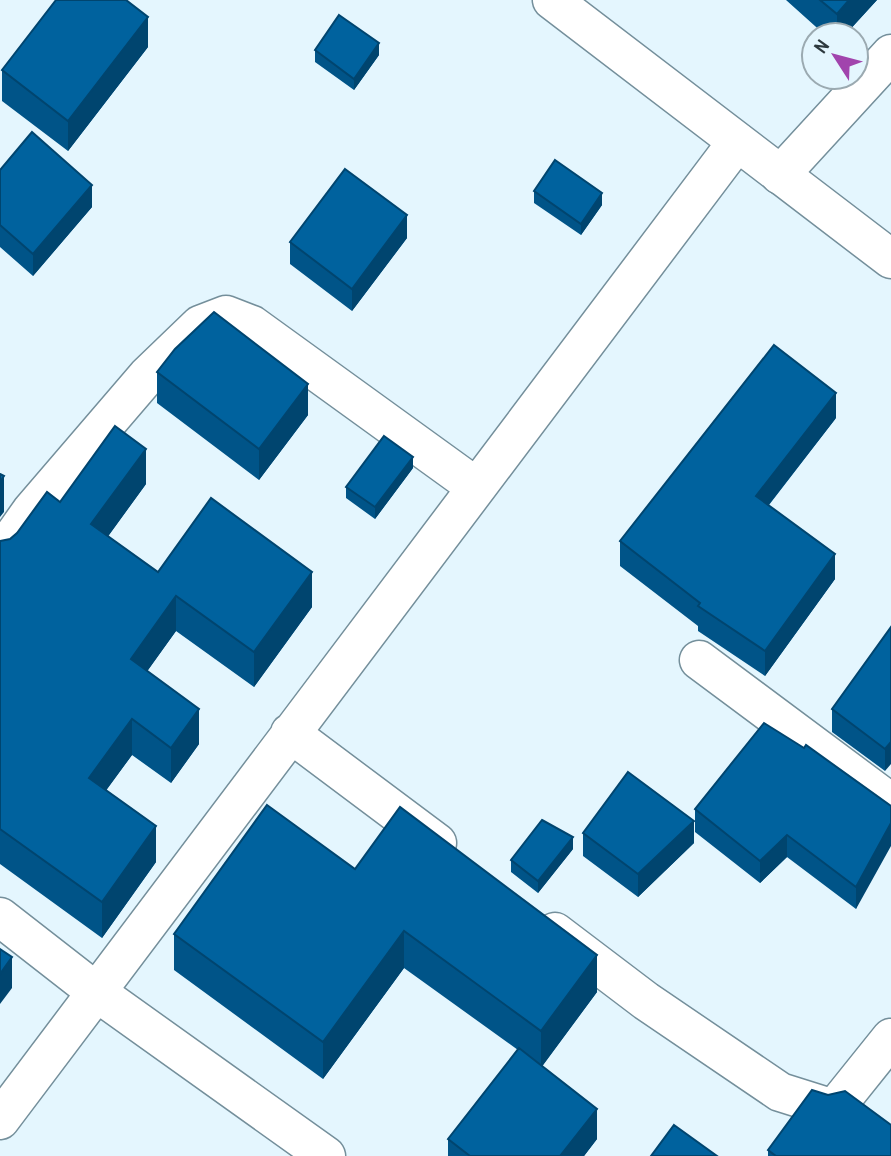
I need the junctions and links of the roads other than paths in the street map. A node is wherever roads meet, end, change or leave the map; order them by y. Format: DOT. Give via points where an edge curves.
graph roads {
  1 [pos="552,0"];
  2 [pos="891,54"];
  3 [pos="737,142"];
  4 [pos="780,175"];
  5 [pos="891,260"];
  6 [pos="477,487"];
  7 [pos="0,555"];
  8 [pos="699,660"];
  9 [pos="290,733"];
  10 [pos="891,803"];
  11 [pos="468,867"];
  12 [pos="524,909"];
  13 [pos="0,917"];
  14 [pos="95,991"];
  15 [pos="891,1038"];
  16 [pos="0,1120"];
  17 [pos="316,1151"];
  1 -- 3 [label="street"];
  2 -- 4 [label="street"];
  3 -- 4 [label="street"];
  3 -- 6 [label="street"];
  4 -- 5 [label="street"];
  6 -- 7 [label="street" via="252,325 226,315 200,325 147,376 32,510"];
  6 -- 9 [label="street"];
  8 -- 10 [label="street"];
  9 -- 11 [label="street"];
  9 -- 14 [label="street"];
  12 -- 15 [label="street" via="646,1001 780,1092 834,1109"];
  13 -- 14 [label="street"];
  14 -- 16 [label="street"];
  14 -- 17 [label="street"];
}
